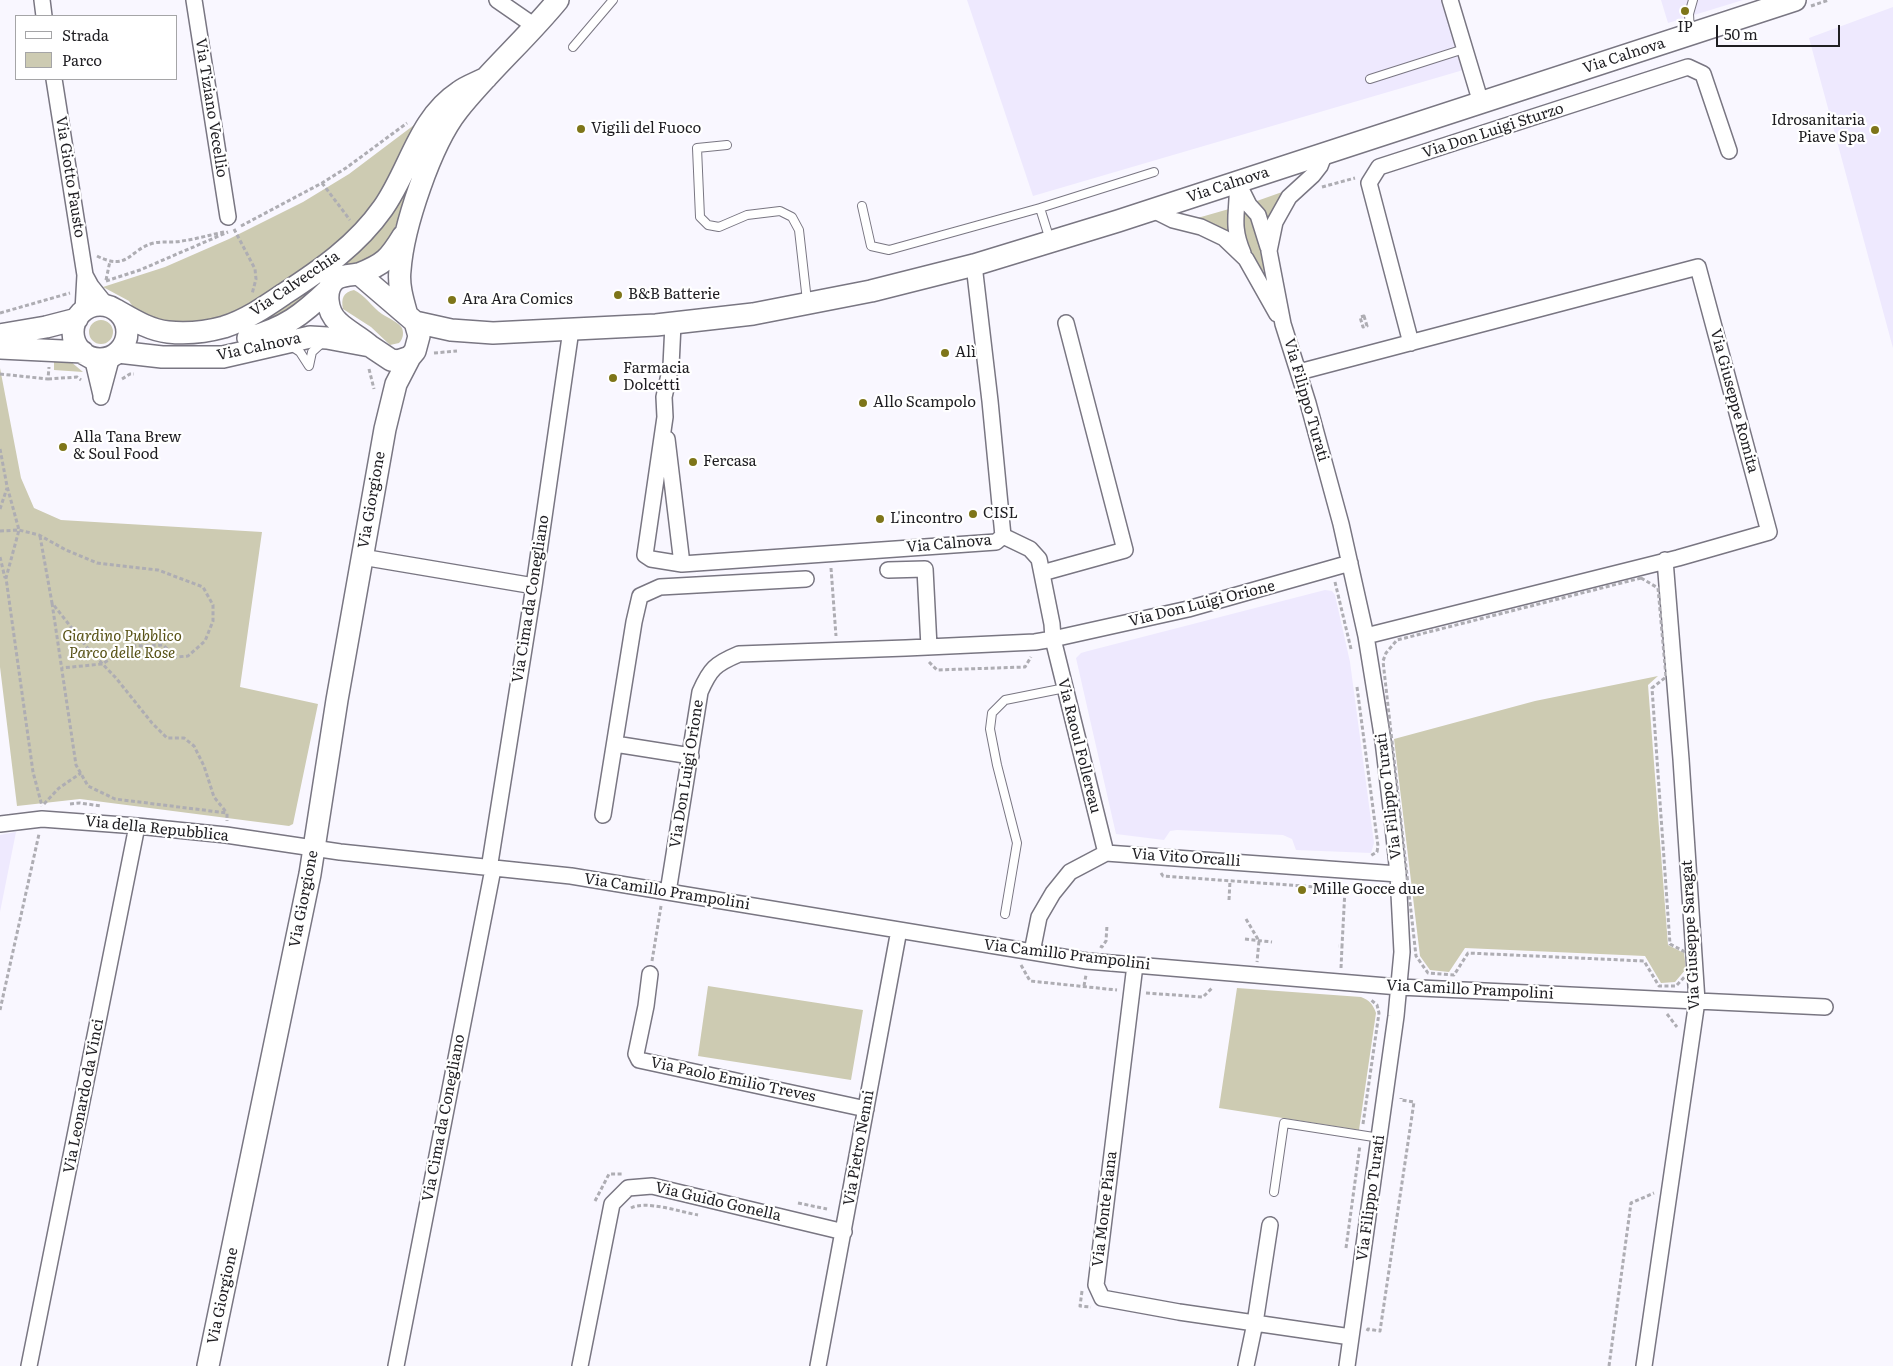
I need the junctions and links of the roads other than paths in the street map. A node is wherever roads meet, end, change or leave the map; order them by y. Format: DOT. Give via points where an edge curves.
graph roads {
  1 [pos="42,0"];
  2 [pos="194,0"];
  3 [pos="497,0"];
  4 [pos="558,0"];
  5 [pos="613,0"];
  6 [pos="1450,0"];
  7 [pos="1694,0"];
  8 [pos="1795,0"];
  9 [pos="44,15"];
  10 [pos="536,27"];
  11 [pos="1690,34"];
  12 [pos="573,47"];
  13 [pos="1464,49"];
  14 [pos="486,78"];
  15 [pos="1370,79"];
  16 [pos="54,80"];
  17 [pos="1481,103"];
  18 [pos="727,145"];
  19 [pos="1729,151"];
  20 [pos="1325,153"];
  21 [pos="1154,172"];
  22 [pos="1237,182"];
  23 [pos="862,206"];
  24 [pos="1040,208"];
  25 [pos="1153,210"];
  26 [pos="231,223"];
  27 [pos="406,232"];
  28 [pos="1050,242"];
  29 [pos="1269,251"];
  30 [pos="1246,259"];
  31 [pos="974,265"];
  32 [pos="359,274"];
  33 [pos="87,284"];
  34 [pos="329,289"];
  35 [pos="808,304"];
  36 [pos="116,314"];
  37 [pos="80,315"];
  38 [pos="411,319"];
  39 [pos="1066,323"];
  40 [pos="673,324"];
  41 [pos="1283,324"];
  42 [pos="571,330"];
  43 [pos="493,333"];
  44 [pos="0,335"];
  45 [pos="329,339"];
  46 [pos="285,342"];
  47 [pos="1411,343"];
  48 [pos="0,348"];
  49 [pos="373,349"];
  50 [pos="101,354"];
  51 [pos="413,354"];
  52 [pos="1299,372"];
  53 [pos="101,385"];
  54 [pos="665,417"];
  55 [pos="385,429"];
  56 [pos="1003,536"];
  57 [pos="362,557"];
  58 [pos="1665,560"];
  59 [pos="1350,563"];
  60 [pos="682,564"];
  61 [pos="1041,566"];
  62 [pos="888,570"];
  63 [pos="806,579"];
  64 [pos="534,586"];
  65 [pos="1366,636"];
  66 [pos="1053,639"];
  67 [pos="927,653"];
  68 [pos="1065,688"];
  69 [pos="615,744"];
  70 [pos="691,756"];
  71 [pos="603,815"];
  72 [pos="0,824"];
  73 [pos="137,826"];
  74 [pos="314,848"];
  75 [pos="1106,853"];
  76 [pos="491,869"];
  77 [pos="1398,874"];
  78 [pos="665,898"];
  79 [pos="1005,914"];
  80 [pos="899,930"];
  81 [pos="1032,952"];
  82 [pos="1135,965"];
  83 [pos="650,974"];
  84 [pos="1399,988"];
  85 [pos="1697,1002"];
  86 [pos="1825,1007"];
  87 [pos="866,1109"];
  88 [pos="1380,1138"];
  89 [pos="1274,1192"];
  90 [pos="1270,1224"];
  91 [pos="844,1232"];
  92 [pos="1255,1323"];
  93 [pos="1359,1337"];
  94 [pos="29,1366"];
  95 [pos="208,1366"];
  96 [pos="396,1366"];
  97 [pos="580,1366"];
  98 [pos="818,1366"];
  99 [pos="1246,1366"];
  100 [pos="1347,1366"];
  101 [pos="1644,1366"];
  1 -- 9 [label="street"];
  2 -- 26 [label="street, Via Tiziano Vecellio"];
  3 -- 10 [label="street"];
  4 -- 10 [label="main road, Via Calvecchia"];
  5 -- 12 [label="lane"];
  6 -- 13 [label="street"];
  7 -- 11 [label="lane" via="1689,14"];
  8 -- 11 [label="main road, Via Calnova"];
  10 -- 14 [label="main road, Via Calvecchia"];
  11 -- 17 [label="main road, Via Calnova"];
  13 -- 15 [label="lane"];
  13 -- 17 [label="street"];
  14 -- 27 [label="main road, Via Calvecchia" via="457,112 437,145"];
  14 -- 36 [label="main road, Via Calvecchia" via="458,92 432,117 384,207 344,252 256,312 224,327 197,332 167,332"];
  16 -- 33 [label="street, Via Giotto Fausto"];
  17 -- 20 [label="main road, Via Calnova"];
  18 -- 35 [label="lane" via="697,148 700,217 708,226 719,227 747,215 780,211 792,217 799,230"];
  19 -- 47 [label="street, Via Don Luigi Sturzo" via="1704,74 1688,67 1379,167 1369,183"];
  20 -- 22 [label="main road, Via Calnova"];
  20 -- 29 [label="street, Via Filippo Turati" via="1313,175 1289,197 1275,222"];
  21 -- 24 [label="lane"];
  22 -- 25 [label="main road, Via Calnova"];
  22 -- 29 [label="street, Via Filippo Turati" via="1258,215"];
  22 -- 30 [label="street, Via Filippo Turati" via="1235,226"];
  23 -- 24 [label="lane" via="872,246 889,250"];
  24 -- 28 [label="lane"];
  25 -- 28 [label="main road, Via Calnova"];
  25 -- 30 [label="street, Via Filippo Turati" via="1224,238"];
  27 -- 32 [label="main road, Via Calvecchia" via="385,262"];
  27 -- 38 [label="main road, Via Calvecchia" via="399,271 402,295"];
  28 -- 31 [label="main road, Via Calnova"];
  29 -- 41 [label="street, Via Filippo Turati"];
  30 -- 41 [label="street, Via Filippo Turati"];
  31 -- 35 [label="main road, Via Calnova"];
  31 -- 56 [label="street, Via Calnova"];
  32 -- 34 [label="main road, Via Calvecchia" via="336,279"];
  32 -- 38 [label="main road"];
  33 -- 36 [label="street"];
  33 -- 37 [label="street, Via Giotto Fausto"];
  34 -- 36 [label="main road, Via Calnova" via="281,327 233,341 164,342 138,334"];
  34 -- 49 [label="main road" via="328,302 332,314"];
  35 -- 40 [label="main road, Via Calnova"];
  36 -- 37 [label="main road" via="94,306"];
  36 -- 50 [label="main road" via="126,336 122,347"];
  37 -- 44 [label="main road" via="46,327"];
  37 -- 50 [label="main road" via="74,339"];
  38 -- 43 [label="main road, Via Calnova" via="451,330"];
  38 -- 51 [label="main road, Via Calvecchia" via="419,336"];
  39 -- 61 [label="street" via="1125,550"];
  40 -- 42 [label="main road, Via Calnova"];
  40 -- 54 [label="street, Via Calnova" via="671,366 664,397"];
  41 -- 52 [label="street, Via Filippo Turati"];
  42 -- 43 [label="main road, Via Calnova"];
  42 -- 64 [label="street, Via Cima da Conegliano"];
  43 -- 51 [label="main road, Via Calnova" via="430,345"];
  45 -- 46 [label="main road, Via Calnova" via="310,337"];
  45 -- 46 [label="lane" via="312,352 309,366 300,352"];
  45 -- 49 [label="main road, Via Calnova"];
  46 -- 50 [label="main road, Via Calnova" via="223,357"];
  47 -- 52 [label="street, Via Giuseppe Romita"];
  47 -- 58 [label="street, Via Giuseppe Romita" via="1698,267 1769,532"];
  48 -- 50 [label="main road, Via Calnova"];
  49 -- 51 [label="main road, Via Calnova" via="398,361"];
  49 -- 55 [label="main road, Via Giorgione" via="385,384"];
  50 -- 53 [label="street"];
  51 -- 55 [label="main road, Via Giorgione" via="396,384"];
  52 -- 59 [label="street, Via Filippo Turati"];
  54 -- 60 [label="street, Via Calnova"];
  54 -- 60 [label="street, Via Calnova" via="645,554 651,560"];
  55 -- 57 [label="main road, Via Giorgione"];
  56 -- 60 [label="street, Via Calnova" via="996,542"];
  56 -- 61 [label="street" via="1030,549"];
  57 -- 64 [label="street"];
  57 -- 74 [label="main road, Via Giorgione"];
  58 -- 65 [label="street, Via Giuseppe Romita"];
  58 -- 85 [label="street, Via Giuseppe Saragat"];
  59 -- 65 [label="street, Via Filippo Turati"];
  59 -- 66 [label="street, Via Don Luigi Orione" via="1188,610"];
  61 -- 66 [label="street"];
  62 -- 67 [label="street" via="926,569"];
  63 -- 69 [label="street" via="660,587 640,596"];
  64 -- 76 [label="street, Via Cima da Conegliano"];
  65 -- 77 [label="street, Via Filippo Turati" via="1383,741"];
  66 -- 67 [label="street, Via Don Luigi Orione"];
  66 -- 68 [label="street, Via Raoul Follereau"];
  67 -- 70 [label="street, Via Don Luigi Orione" via="739,654 722,661 708,674 700,692"];
  68 -- 75 [label="street, Via Raoul Follereau"];
  68 -- 79 [label="lane" via="1005,700 992,713 990,729 995,756 1017,843"];
  69 -- 70 [label="street"];
  69 -- 71 [label="street"];
  70 -- 78 [label="street, Via Don Luigi Orione"];
  72 -- 73 [label="street, Via della Repubblica" via="42,813"];
  73 -- 74 [label="street, Via della Repubblica"];
  73 -- 94 [label="street, Via Leonardo da Vinci"];
  74 -- 76 [label="street, Via Camillo Prampolini"];
  74 -- 95 [label="main road, Via Giorgione"];
  75 -- 77 [label="street, Via Vito Orcalli"];
  75 -- 81 [label="street" via="1070,872 1053,893 1039,917"];
  76 -- 78 [label="street, Via Camillo Prampolini" via="571,876"];
  76 -- 96 [label="street, Via Cima da Conegliano"];
  77 -- 84 [label="street, Via Filippo Turati" via="1402,952"];
  78 -- 80 [label="street, Via Camillo Prampolini"];
  80 -- 81 [label="street, Via Camillo Prampolini"];
  80 -- 87 [label="street, Via Pietro Nenni"];
  81 -- 82 [label="street, Via Camillo Prampolini"];
  82 -- 84 [label="street, Via Camillo Prampolini"];
  82 -- 92 [label="street, Via Monte Piana" via="1096,1285 1102,1298"];
  83 -- 87 [label="street, Via Paolo Emilio Treves" via="636,1054 639,1060"];
  84 -- 85 [label="street, Via Camillo Prampolini"];
  84 -- 88 [label="street, Via Filippo Turati"];
  85 -- 86 [label="street, Via Camillo Prampolini"];
  85 -- 101 [label="street, Via Giuseppe Saragat"];
  87 -- 91 [label="street, Via Pietro Nenni"];
  88 -- 89 [label="lane" via="1284,1123"];
  88 -- 93 [label="street, Via Filippo Turati"];
  90 -- 92 [label="street"];
  91 -- 97 [label="street, Via Guido Gonella" via="652,1186 628,1188 612,1204"];
  91 -- 98 [label="street, Via Pietro Nenni"];
  92 -- 93 [label="street, Via Monte Piana"];
  92 -- 99 [label="street"];
  93 -- 100 [label="street, Via Filippo Turati"];
}
